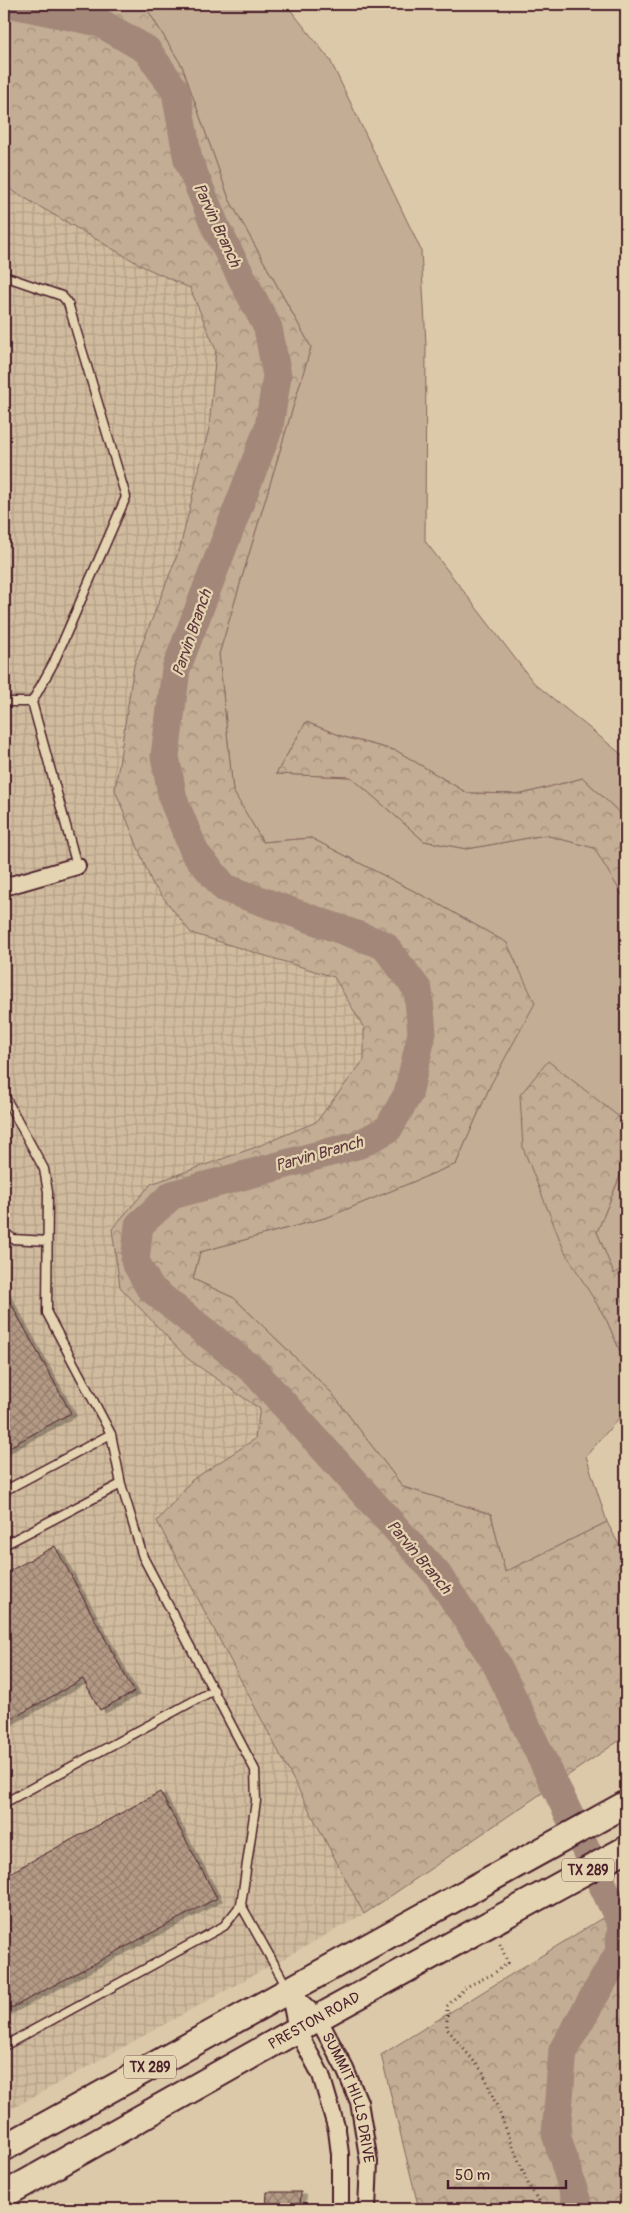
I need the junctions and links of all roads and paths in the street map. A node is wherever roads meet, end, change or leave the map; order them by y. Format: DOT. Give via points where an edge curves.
graph roads {
  1 [pos="4,276"];
  2 [pos="4,702"];
  3 [pos="32,702"];
  4 [pos="77,866"];
  5 [pos="4,887"];
  6 [pos="4,1095"];
  7 [pos="4,1232"];
  8 [pos="47,1241"];
  9 [pos="110,1434"];
  10 [pos="121,1484"];
  11 [pos="4,1491"];
  12 [pos="4,1545"];
  13 [pos="214,1690"];
  14 [pos="4,1803"];
  15 [pos="616,1810"];
  16 [pos="625,1850"];
  17 [pos="242,1904"];
  18 [pos="500,1944"];
  19 [pos="288,1990"];
  20 [pos="307,2024"];
  21 [pos="4,2046"];
  22 [pos="4,2148"];
  23 [pos="4,2195"];
  24 [pos="340,2209"];
  25 [pos="367,2209"];
  26 [pos="544,2209"];
  1 -- 3 [label="lane" via="62,296 68,303 126,497 54,662"];
  2 -- 3 [label="lane"];
  3 -- 4 [label="lane"];
  4 -- 5 [label="street"];
  6 -- 8 [label="lane" via="44,1169 48,1192"];
  7 -- 8 [label="lane" via="13,1239"];
  8 -- 9 [label="lane" via="47,1313"];
  9 -- 10 [label="lane"];
  9 -- 11 [label="lane"];
  10 -- 12 [label="lane"];
  10 -- 13 [label="lane" via="143,1558"];
  13 -- 14 [label="lane"];
  13 -- 17 [label="lane" via="254,1770 256,1801"];
  15 -- 19 [label="main road, TX 289"];
  16 -- 20 [label="main road, PRESTON ROAD / TX 289"];
  17 -- 19 [label="lane"];
  17 -- 21 [label="lane" via="224,1926"];
  18 -- 26 [label="path" via="508,1963 466,1987 447,2006 447,2029 483,2072 529,2186"];
  19 -- 20 [label="street, SUMMIT HILLS DRIVE"];
  19 -- 20 [label="street, SUMMIT HILLS DRIVE"];
  19 -- 22 [label="main road, TX 289"];
  20 -- 23 [label="main road, PRESTON ROAD / TX 289"];
  20 -- 24 [label="street, SUMMIT HILLS DRIVE" via="337,2130"];
  20 -- 25 [label="street, SUMMIT HILLS DRIVE" via="345,2069 359,2102 369,2162"];
}
